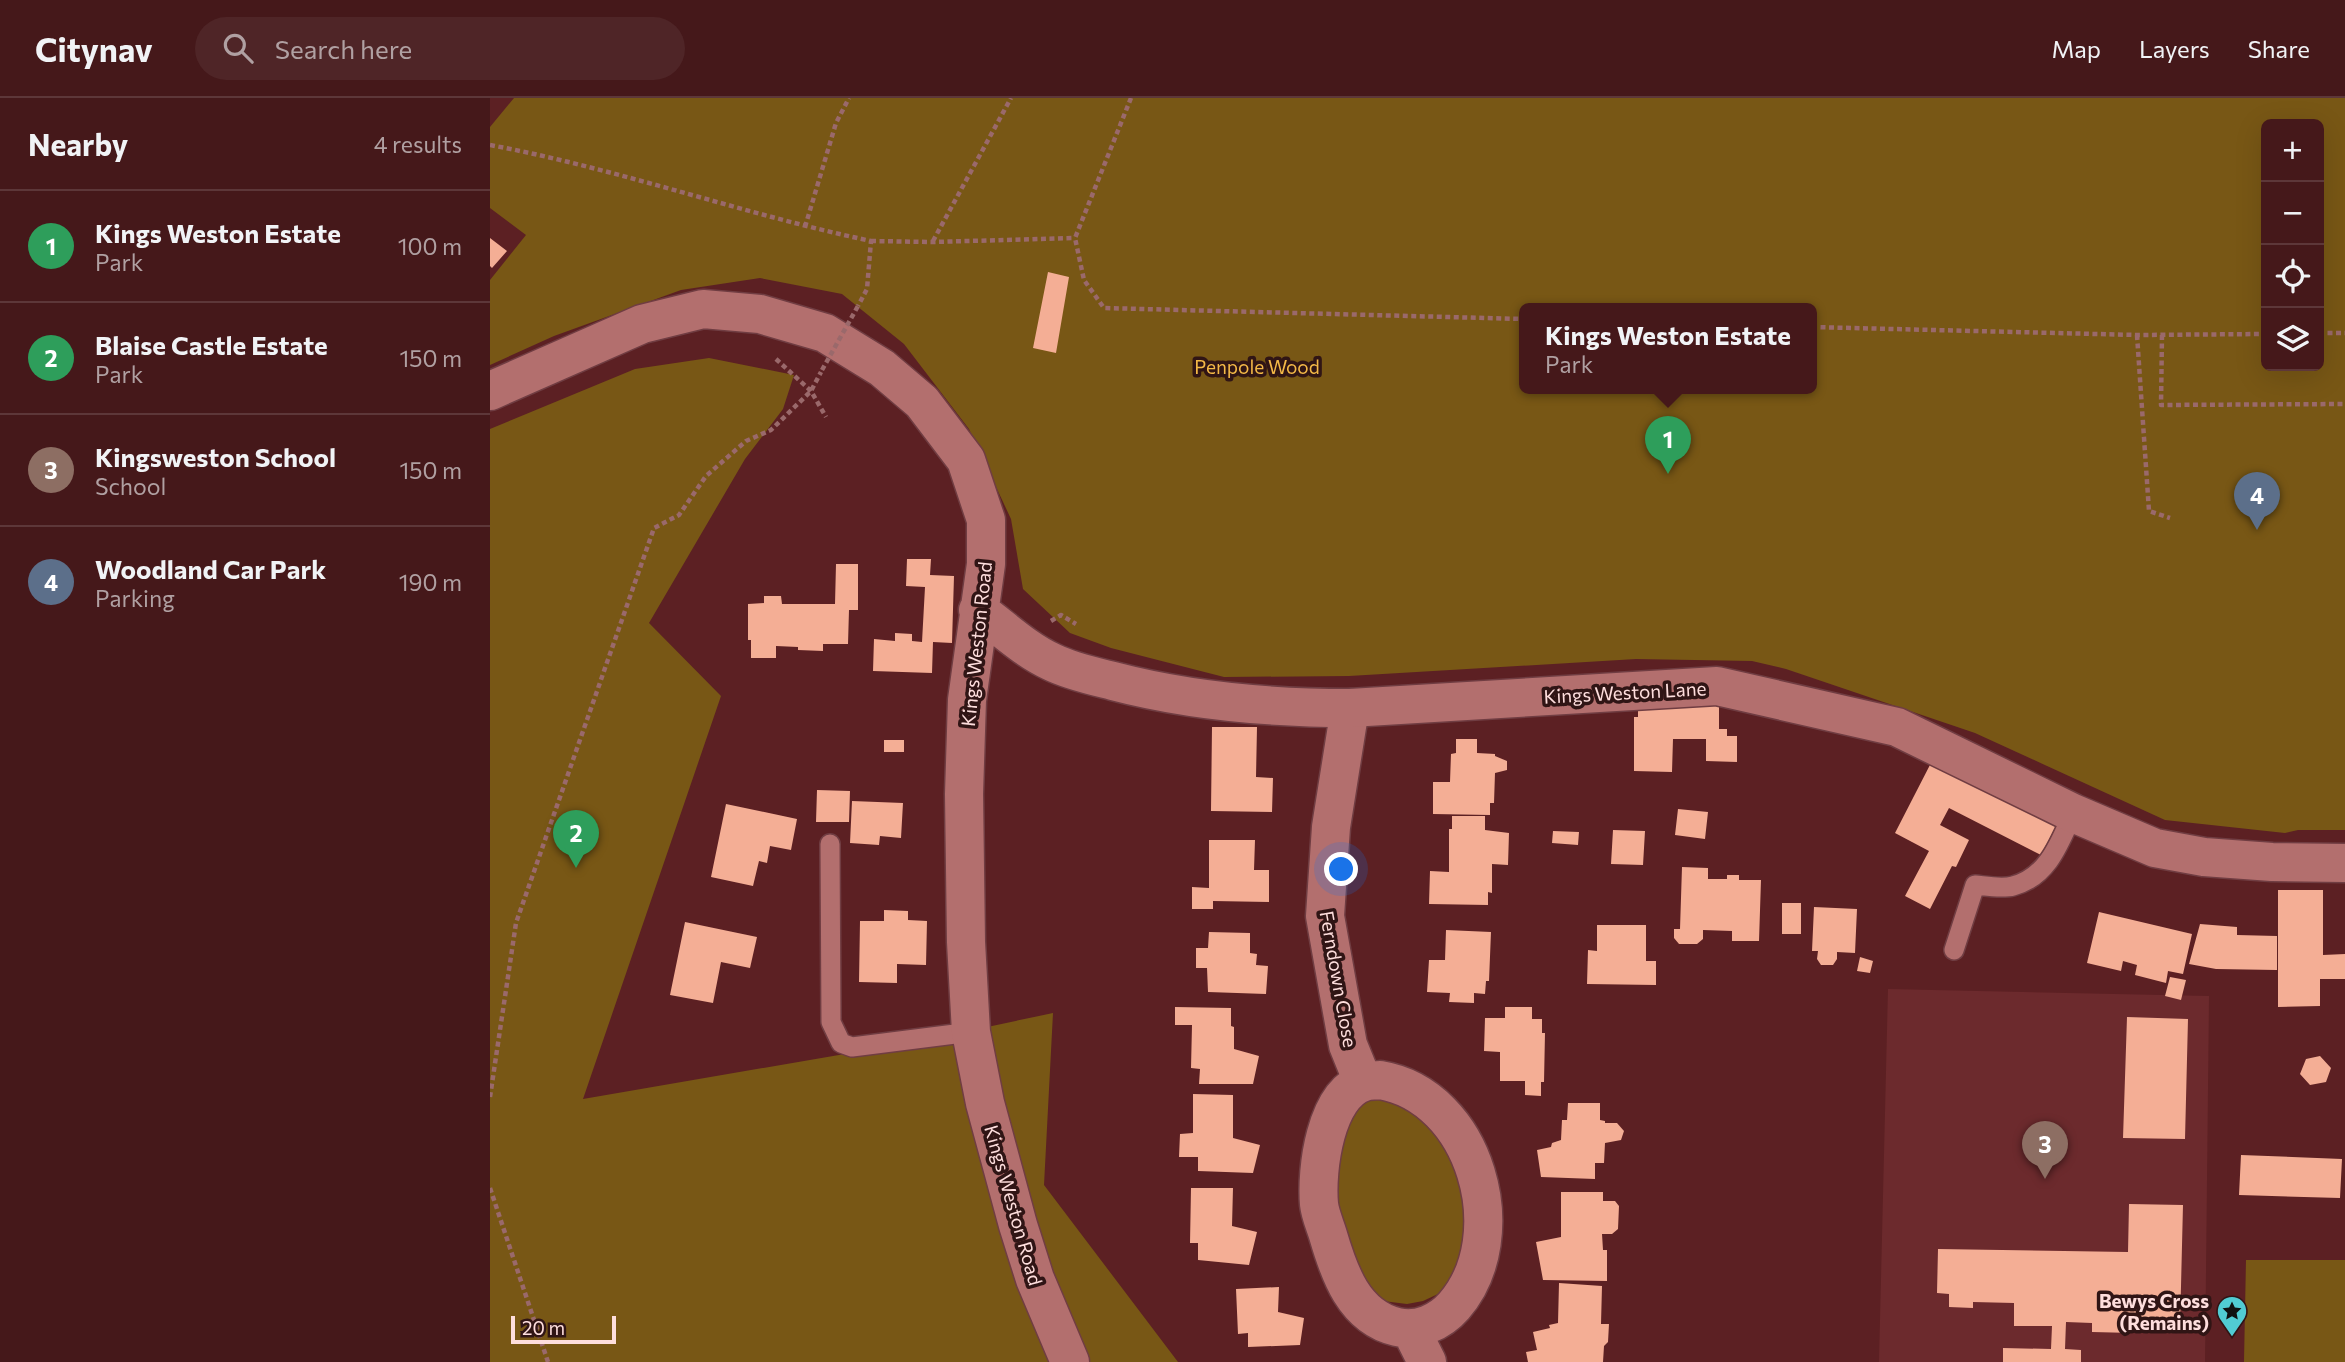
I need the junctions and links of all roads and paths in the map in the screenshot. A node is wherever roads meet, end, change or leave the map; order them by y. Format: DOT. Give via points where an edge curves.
graph roads {
  1 [pos="849,98"];
  2 [pos="1011,98"];
  3 [pos="1132,98"];
  4 [pos="490,145"];
  5 [pos="805,227"];
  6 [pos="1075,238"];
  7 [pos="871,241"];
  8 [pos="933,242"];
  9 [pos="1519,319"];
  10 [pos="1817,327"];
  11 [pos="2324,333"];
  12 [pos="2345,333"];
  13 [pos="2261,334"];
  14 [pos="2137,335"];
  15 [pos="2162,335"];
  16 [pos="767,355"];
  17 [pos="490,391"];
  18 [pos="810,391"];
  19 [pos="2345,404"];
  20 [pos="825,416"];
  21 [pos="2170,518"];
  22 [pos="978,610"];
  23 [pos="1350,708"];
  24 [pos="2073,813"];
  25 [pos="830,844"];
  26 [pos="2345,863"];
  27 [pos="1954,950"];
  28 [pos="971,1032"];
  29 [pos="1363,1082"];
  30 [pos="490,1097"];
  31 [pos="490,1188"];
  32 [pos="1419,1346"];
  33 [pos="548,1362"];
  34 [pos="1070,1362"];
  1 -- 5 [label="path" via="836,123"];
  2 -- 8 [label="path"];
  3 -- 6 [label="path"];
  4 -- 5 [label="path"];
  5 -- 7 [label="path"];
  6 -- 8 [label="path"];
  6 -- 9 [label="path" via="1084,280 1104,308"];
  7 -- 8 [label="path"];
  7 -- 18 [label="path, bridge" via="866,289"];
  10 -- 14 [label="path"];
  11 -- 12 [label="path"];
  13 -- 15 [label="path"];
  14 -- 15 [label="path"];
  14 -- 21 [label="path" via="2149,511"];
  15 -- 19 [label="path" via="2161,405"];
  16 -- 18 [label="path"];
  17 -- 22 [label="street, Kings Weston Road" via="642,324 703,309 760,314 825,333 882,368 922,402 966,460 986,520 986,564"];
  18 -- 20 [label="path"];
  18 -- 30 [label="path" via="771,430 746,442 706,476 679,515 654,528 516,923"];
  22 -- 23 [label="street, Kings Weston Lane" via="1026,649 1101,678 1160,693"];
  22 -- 28 [label="street, Kings Weston Road" via="967,700 964,794"];
  23 -- 24 [label="street, Kings Weston Lane" via="1717,686 1897,727"];
  23 -- 29 [label="street, Ferndown Close" via="1331,827 1325,916 1348,1045"];
  24 -- 26 [label="street, Kings Weston Lane" via="2155,848 2204,857"];
  24 -- 27 [label="lane" via="2054,856 2036,876 2011,887 1975,885"];
  25 -- 28 [label="lane" via="831,1022 841,1043 852,1047"];
  28 -- 34 [label="street, Kings Weston Road" via="1018,1225"];
  29 -- 32 [label="street" via="1342,1099 1331,1116 1321,1153 1319,1205 1352,1296"];
  29 -- 32 [label="street" via="1395,1083 1434,1107 1463,1139 1478,1179 1483,1237 1477,1263 1453,1307 1434,1322"];
  31 -- 33 [label="path"];
}
